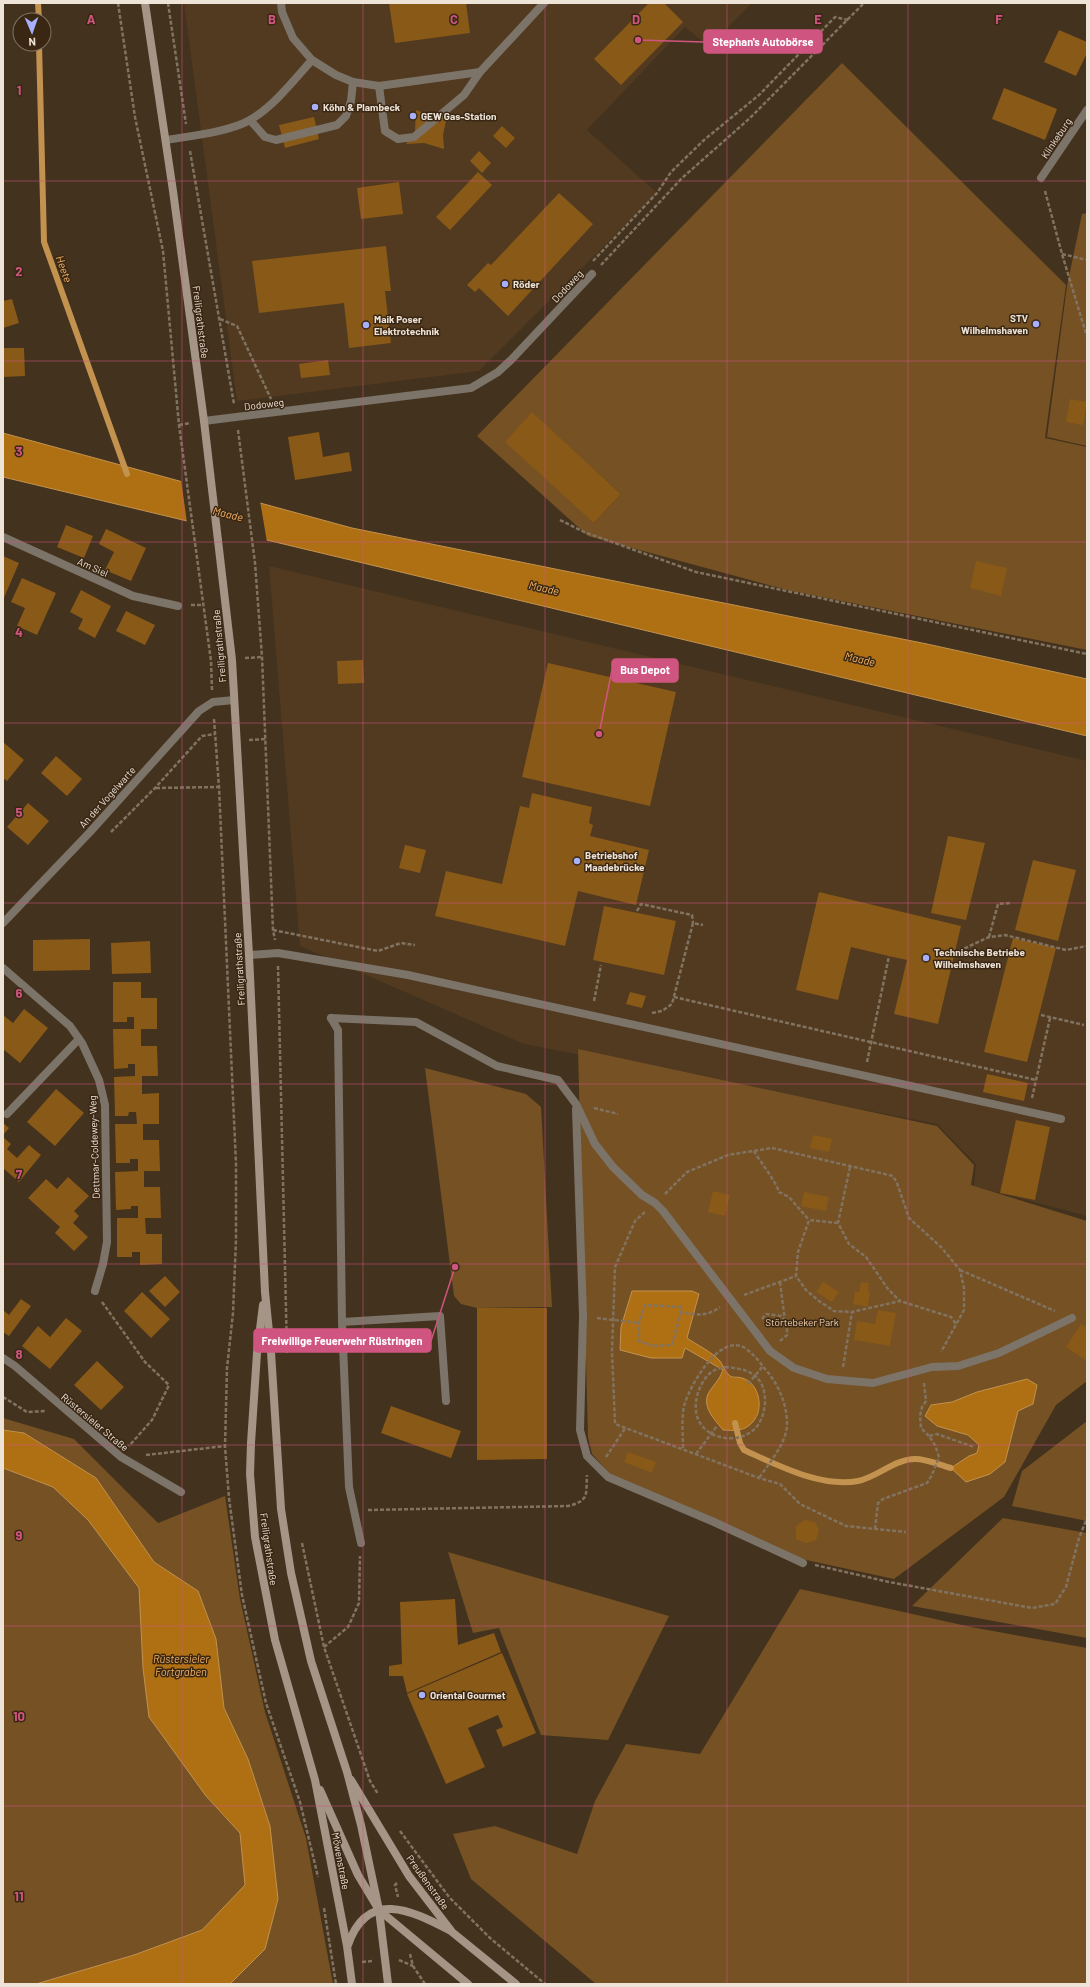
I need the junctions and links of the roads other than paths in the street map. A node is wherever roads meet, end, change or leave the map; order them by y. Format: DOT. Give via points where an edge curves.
graph roads {
  1 [pos="145,3"];
  2 [pos="281,3"];
  3 [pos="544,3"];
  4 [pos="312,60"];
  5 [pos="480,72"];
  6 [pos="354,82"];
  7 [pos="379,86"];
  8 [pos="1087,110"];
  9 [pos="250,120"];
  10 [pos="166,140"];
  11 [pos="1041,178"];
  12 [pos="592,274"];
  13 [pos="204,421"];
  14 [pos="3,537"];
  15 [pos="178,606"];
  16 [pos="234,700"];
  17 [pos="3,922"];
  18 [pos="249,955"];
  19 [pos="3,968"];
  20 [pos="79,1039"];
  21 [pos="576,1104"];
  22 [pos="7,1114"];
  23 [pos="1061,1119"];
  24 [pos="95,1291"];
  25 [pos="265,1292"];
  26 [pos="1072,1318"];
  27 [pos="342,1322"];
  28 [pos="3,1358"];
  29 [pos="446,1401"];
  30 [pos="181,1492"];
  31 [pos="361,1543"];
  32 [pos="803,1563"];
  33 [pos="347,1772"];
  34 [pos="315,1780"];
  35 [pos="379,1910"];
  36 [pos="452,1932"];
  37 [pos="347,1946"];
  38 [pos="352,1984"];
  39 [pos="388,1984"];
  40 [pos="468,1984"];
  41 [pos="516,1984"];
  1 -- 10 [label="main road, Freiligrathstraße"];
  2 -- 4 [label="street" via="293,38"];
  3 -- 5 [label="street"];
  4 -- 6 [label="street" via="336,76"];
  4 -- 9 [label="street" via="282,93"];
  5 -- 7 [label="street"];
  5 -- 7 [label="street" via="464,95 414,137 398,138 385,131"];
  6 -- 7 [label="street"];
  6 -- 9 [label="street" via="346,116 337,125 276,140 265,137"];
  8 -- 11 [label="street, Klinkeburg"];
  9 -- 10 [label="street" via="233,127"];
  10 -- 13 [label="main road, Freiligrathstraße"];
  12 -- 13 [label="street, Dodoweg" via="511,360 498,372 471,388"];
  13 -- 16 [label="main road, Freiligrathstraße" via="232,660"];
  14 -- 15 [label="street, Am Siel" via="133,596"];
  16 -- 17 [label="street, An der Vogelwarte" via="213,702 199,711 90,832"];
  16 -- 18 [label="main road, Freiligrathstraße"];
  18 -- 23 [label="street" via="278,953 408,975"];
  18 -- 25 [label="main road, Freiligrathstraße"];
  19 -- 20 [label="street, Dettmar-Coldewey-Weg" via="70,1026"];
  20 -- 22 [label="street"];
  20 -- 24 [label="street, Dettmar-Coldewey-Weg" via="99,1080 104,1106 107,1242"];
  21 -- 26 [label="street" via="595,1144 613,1167 642,1195 655,1203 770,1351 794,1368 827,1379 873,1382 932,1367 958,1366 999,1353"];
  21 -- 27 [label="street" via="558,1080 496,1066 416,1022 331,1018 338,1030"];
  21 -- 32 [label="street" via="583,1315 580,1430 587,1456 608,1477"];
  25 -- 33 [label="main road, Freiligrathstraße" via="281,1509 291,1573 311,1661"];
  25 -- 34 [label="main road, Freiligrathstraße" via="250,1443 255,1536 275,1640"];
  27 -- 29 [label="street" via="440,1316"];
  27 -- 31 [label="street" via="349,1487"];
  28 -- 30 [label="street, Rüstersieler Straße" via="121,1457"];
  33 -- 35 [label="main road"];
  33 -- 36 [label="main road, Preußenstraße" via="409,1876"];
  34 -- 35 [label="main road" via="358,1875"];
  34 -- 37 [label="main road, Möwenstraße"];
  35 -- 36 [label="main road" via="409,1911"];
  35 -- 37 [label="main road" via="356,1927"];
  35 -- 39 [label="main road"];
  35 -- 40 [label="main road"];
  36 -- 41 [label="main road, Preußenstraße"];
  37 -- 38 [label="main road, Möwenstraße"];
}
